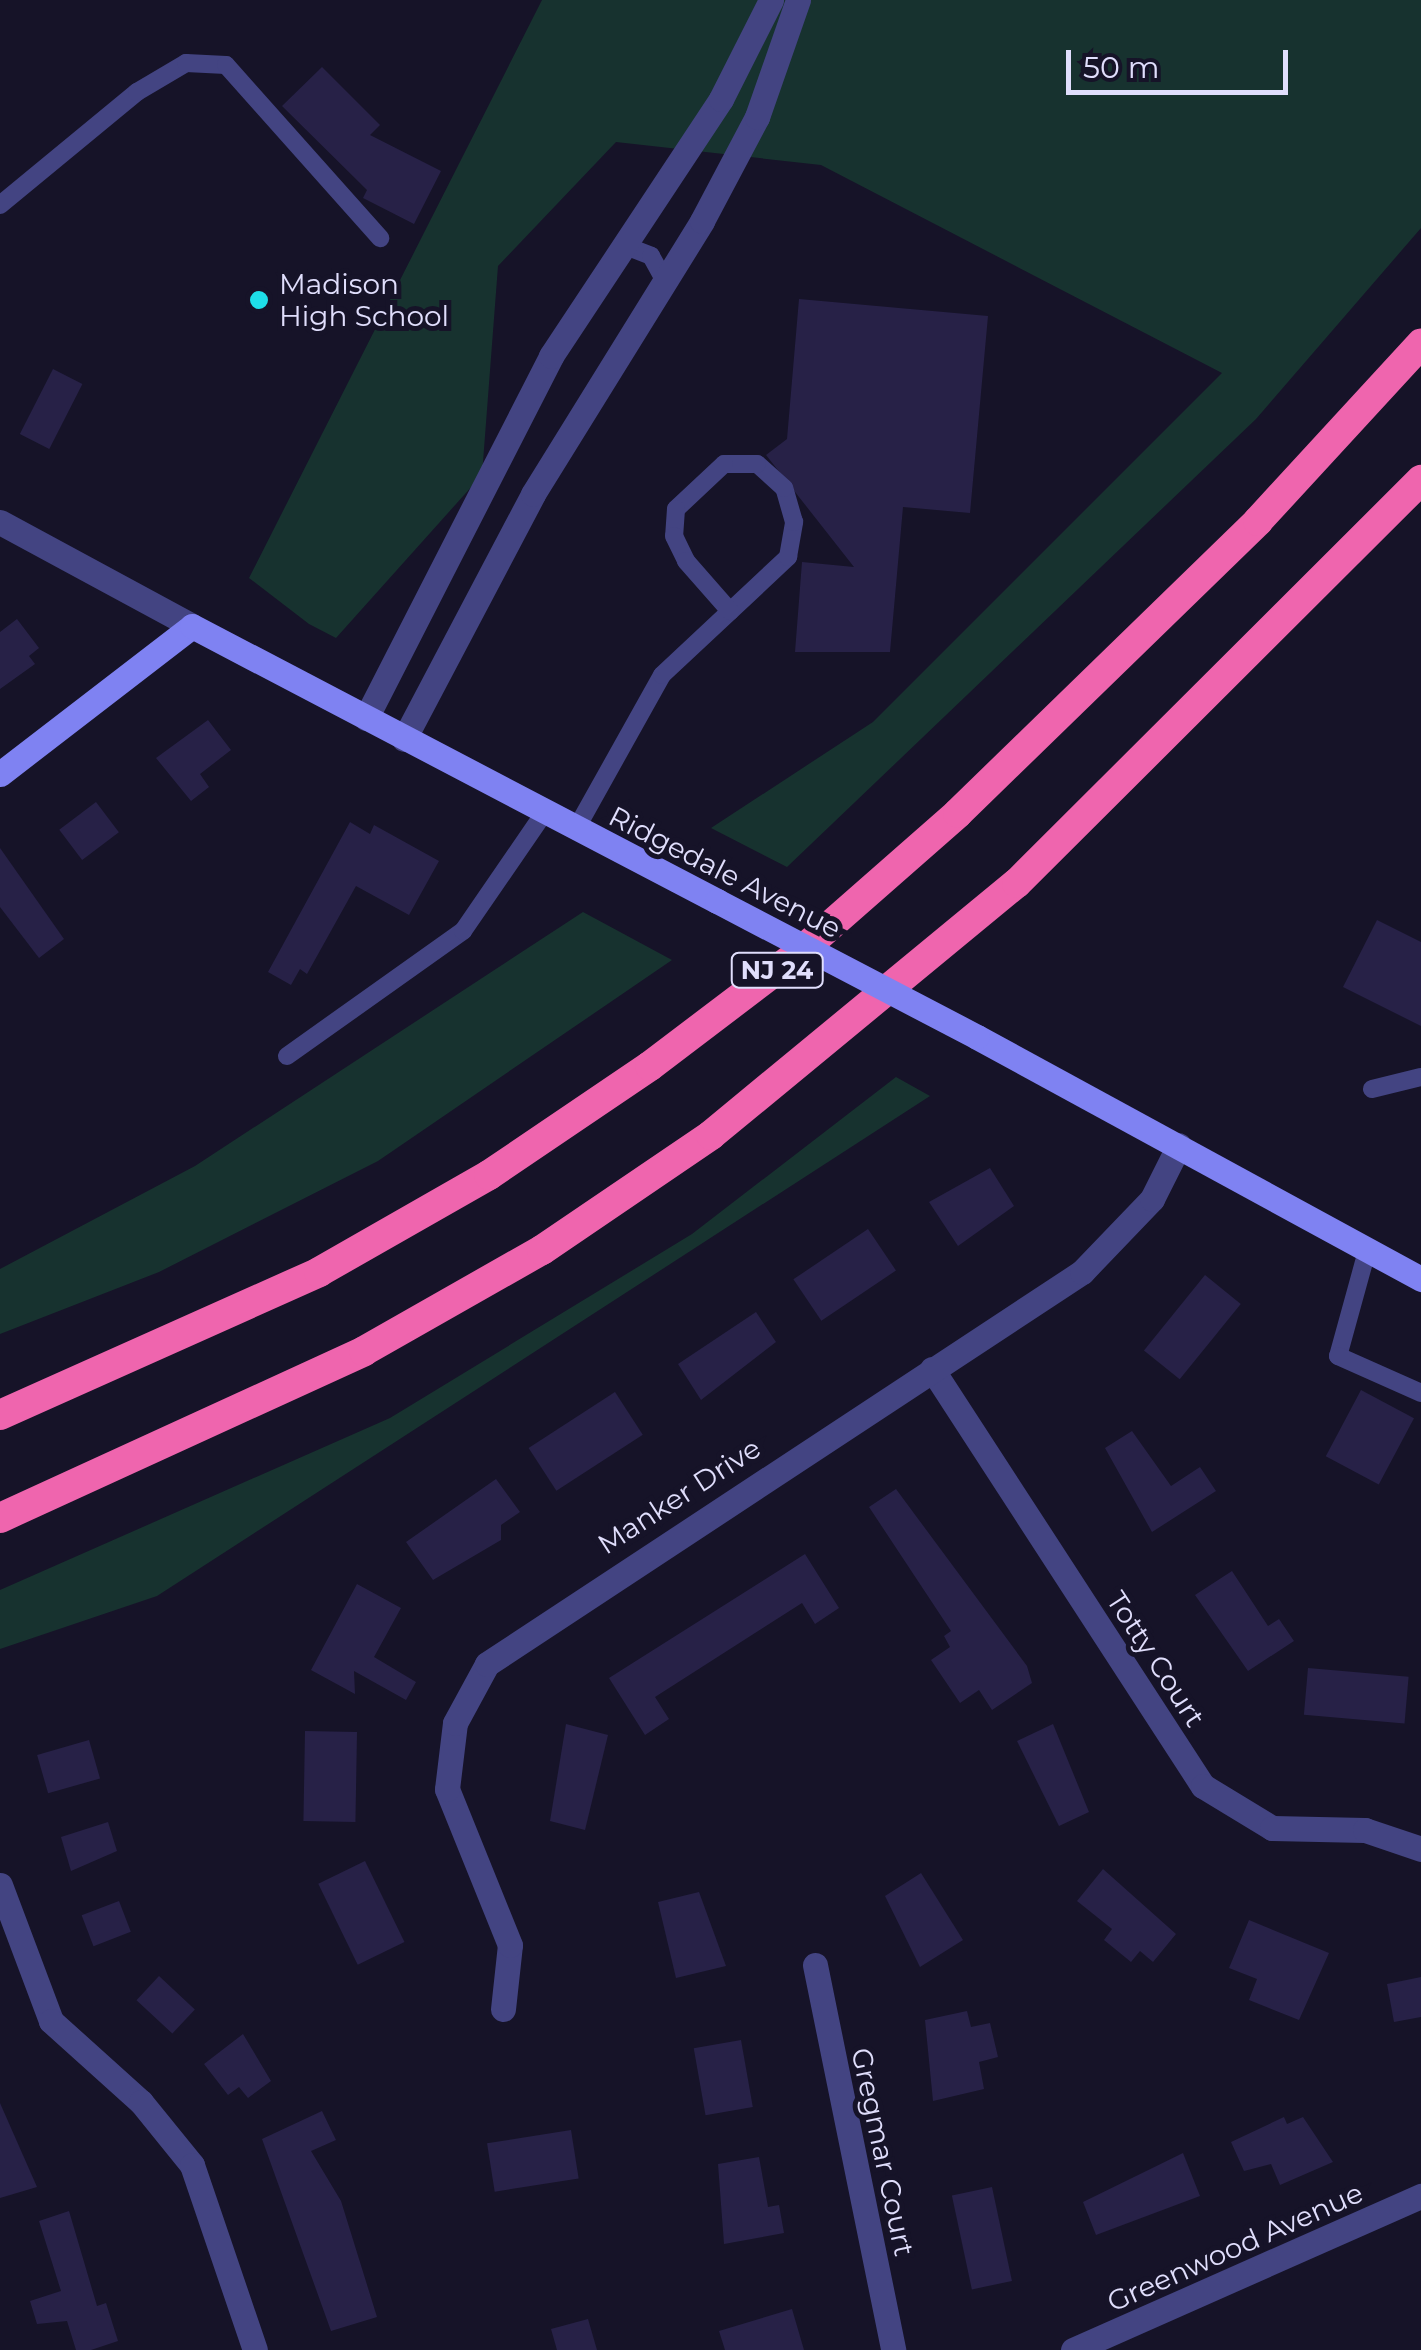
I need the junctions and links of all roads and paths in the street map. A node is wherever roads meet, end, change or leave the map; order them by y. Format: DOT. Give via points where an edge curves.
graph roads {
  1 [pos="770,0"];
  2 [pos="798,0"];
  3 [pos="0,204"];
  4 [pos="380,238"];
  5 [pos="623,245"];
  6 [pos="665,280"];
  7 [pos="1421,344"];
  8 [pos="1421,480"];
  9 [pos="0,522"];
  10 [pos="730,611"];
  11 [pos="192,626"];
  12 [pos="366,718"];
  13 [pos="404,739"];
  14 [pos="0,774"];
  15 [pos="544,813"];
  16 [pos="576,829"];
  17 [pos="287,1056"];
  18 [pos="1421,1076"];
  19 [pos="1372,1089"];
  20 [pos="1179,1145"];
  21 [pos="1367,1251"];
  22 [pos="1421,1280"];
  23 [pos="932,1368"];
  24 [pos="1421,1393"];
  25 [pos="0,1415"];
  26 [pos="0,1518"];
  27 [pos="1421,1848"];
  28 [pos="0,1885"];
  29 [pos="815,1965"];
  30 [pos="503,2008"];
  31 [pos="1421,2196"];
  32 [pos="255,2350"];
  33 [pos="893,2350"];
  34 [pos="1073,2350"];
  1 -- 5 [label="street" via="721,99"];
  2 -- 6 [label="street" via="757,118"];
  3 -- 4 [label="lane" via="137,92 186,63 226,65"];
  5 -- 6 [label="lane" via="651,256"];
  5 -- 12 [label="street" via="551,356"];
  6 -- 13 [label="street" via="533,494"];
  7 -- 25 [label="highway, NJ 24" via="1258,521 958,813 650,1066 489,1175 319,1272"];
  8 -- 26 [label="highway" via="1018,884 711,1134 542,1250 364,1351"];
  9 -- 11 [label="street, Ridgedale Avenue"];
  10 -- 10 [label="lane" via="788,558 794,522 784,488 756,464 724,464 676,508 674,536 686,561"];
  10 -- 16 [label="lane" via="662,676"];
  11 -- 12 [label="main road, Ridgedale Avenue"];
  11 -- 14 [label="main road"];
  12 -- 13 [label="main road, Ridgedale Avenue"];
  13 -- 15 [label="main road, Ridgedale Avenue"];
  15 -- 16 [label="main road, Ridgedale Avenue"];
  15 -- 17 [label="lane" via="464,931"];
  16 -- 20 [label="main road, Ridgedale Avenue, bridge"];
  18 -- 19 [label="lane"];
  20 -- 21 [label="main road, Ridgedale Avenue"];
  20 -- 23 [label="street, Manker Drive" via="1152,1200 1082,1272"];
  21 -- 22 [label="main road, Ridgedale Avenue"];
  21 -- 24 [label="lane" via="1338,1356"];
  23 -- 27 [label="street, Totty Court" via="1203,1786 1272,1828 1364,1830"];
  23 -- 30 [label="street, Manker Drive" via="512,1640 468,1692 446,1789 510,1945"];
  28 -- 32 [label="street" via="51,2021 141,2102 192,2165"];
  29 -- 33 [label="street, Gregmar Court"];
  31 -- 34 [label="street, Greenwood Avenue"];
}
